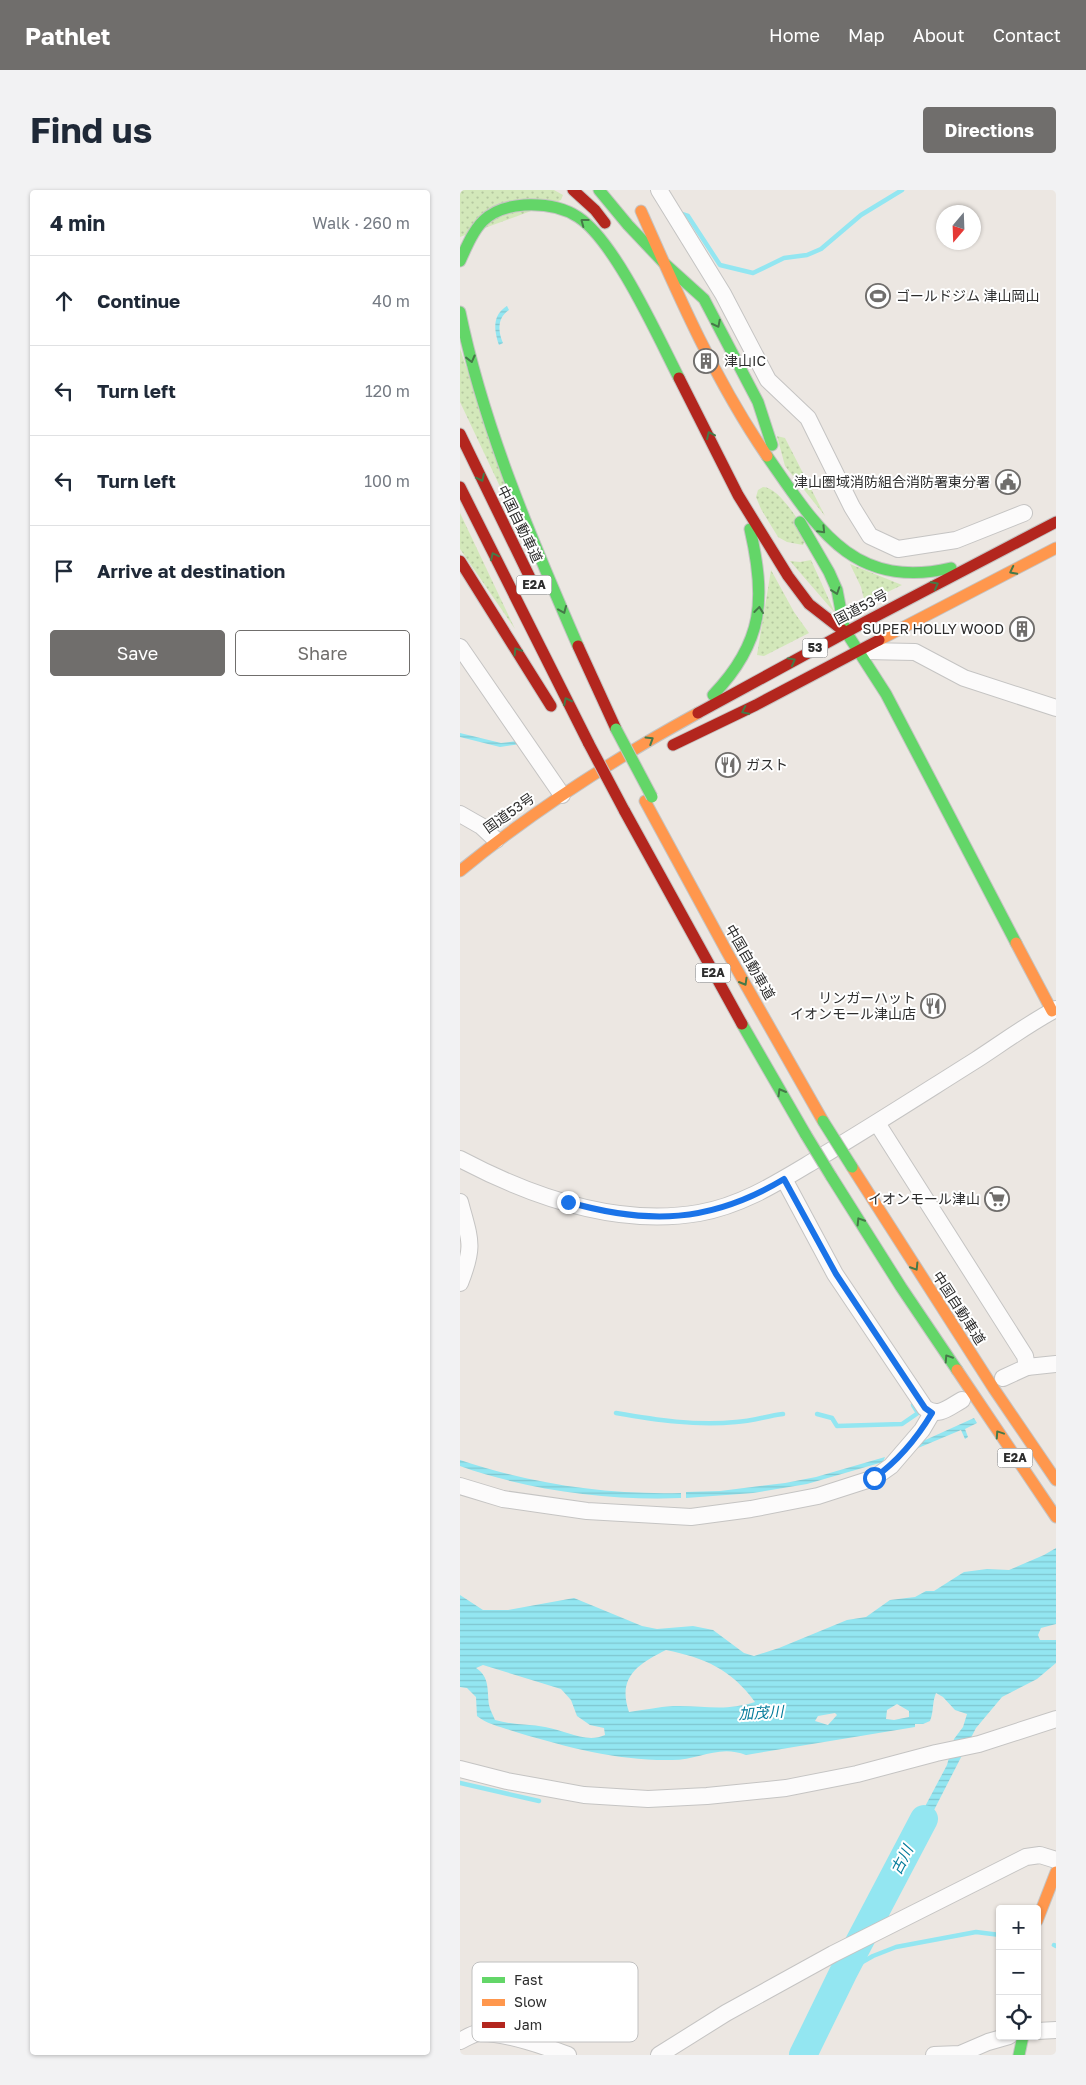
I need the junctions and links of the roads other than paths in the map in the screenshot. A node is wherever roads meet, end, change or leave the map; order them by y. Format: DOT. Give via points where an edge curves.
graph roads {
  1 [pos="573,190"];
  2 [pos="599,190"];
  3 [pos="659,190"];
  4 [pos="606,224"];
  5 [pos="628,225"];
  6 [pos="644,258"];
  7 [pos="460,261"];
  8 [pos="663,262"];
  9 [pos="624,274"];
  10 [pos="704,299"];
  11 [pos="672,306"];
  12 [pos="460,312"];
  13 [pos="663,321"];
  14 [pos="683,332"];
  15 [pos="676,345"];
  16 [pos="728,414"];
  17 [pos="460,434"];
  18 [pos="782,477"];
  19 [pos="460,488"];
  20 [pos="738,495"];
  21 [pos="1024,513"];
  22 [pos="1056,522"];
  23 [pos="1009,546"];
  24 [pos="772,548"];
  25 [pos="1056,548"];
  26 [pos="818,554"];
  27 [pos="460,561"];
  28 [pos="541,600"];
  29 [pos="845,632"];
  30 [pos="460,647"];
  31 [pos="858,651"];
  32 [pos="571,659"];
  33 [pos="1056,708"];
  34 [pos="559,719"];
  35 [pos="670,728"];
  36 [pos="613,732"];
  37 [pos="660,751"];
  38 [pos="642,758"];
  39 [pos="584,760"];
  40 [pos="579,785"];
  41 [pos="562,795"];
  42 [pos="620,812"];
  43 [pos="460,814"];
  44 [pos="496,840"];
  45 [pos="460,871"];
  46 [pos="1054,1010"];
  47 [pos="877,1123"];
  48 [pos="460,1159"];
  49 [pos="784,1179"];
  50 [pos="460,1202"];
  51 [pos="460,1283"];
  52 [pos="1056,1364"];
  53 [pos="1027,1367"];
  54 [pos="998,1384"];
  55 [pos="968,1399"];
  56 [pos="932,1413"];
  57 [pos="1056,1480"];
  58 [pos="460,1486"];
  59 [pos="1056,1517"];
  60 [pos="1056,1719"];
  61 [pos="460,1769"];
  62 [pos="1056,1860"];
  63 [pos="1056,1872"];
  64 [pos="1041,1911"];
  65 [pos="1056,2030"];
  66 [pos="1041,2031"];
  67 [pos="472,2035"];
  68 [pos="998,2040"];
  69 [pos="1022,2040"];
  70 [pos="460,2041"];
  71 [pos="528,2042"];
  72 [pos="568,2055"];
  73 [pos="659,2055"];
  74 [pos="934,2055"];
  75 [pos="1019,2055"];
  1 -- 4 [label="main road"];
  2 -- 5 [label="main road"];
  3 -- 21 [label="street" via="724,294 768,380 808,418 870,536 898,548 956,540"];
  4 -- 9 [label="main road"];
  4 -- 13 [label="main road"];
  5 -- 6 [label="main road"];
  5 -- 8 [label="main road"];
  9 -- 7 [label="main road, one-way" via="595,231 578,218 543,204 511,206 483,219 473,232"];
  8 -- 10 [label="main road"];
  8 -- 10 [label="main road" via="638,207"];
  8 -- 11 [label="main road"];
  8 -- 18 [label="main road" via="694,304"];
  9 -- 13 [label="main road"];
  20 -- 9 [label="main road, one-way"];
  10 -- 18 [label="main road, one-way" via="758,402"];
  12 -- 36 [label="main road, one-way" via="493,436"];
  13 -- 15 [label="main road"];
  14 -- 16 [label="main road"];
  16 -- 18 [label="main road"];
  16 -- 26 [label="main road" via="770,472"];
  17 -- 28 [label="main road, 中国自動車道 / E2A, one-way"];
  18 -- 23 [label="main road, one-way" via="806,512 833,542 848,553 883,569 931,573"];
  18 -- 26 [label="main road"];
  42 -- 19 [label="main road, E2A, one-way, bridge"];
  20 -- 24 [label="main road"];
  20 -- 24 [label="main road" via="724,441"];
  35 -- 20 [label="main road, one-way" via="726,684 738,669 754,633 761,595 760,574"];
  22 -- 23 [label="main road, 国道53号 / 53"];
  29 -- 23 [label="main road, 国道53号 / 53, one-way"];
  24 -- 29 [label="main road" via="809,604"];
  25 -- 31 [label="main road, 53, one-way"];
  26 -- 29 [label="main road, one-way" via="837,590"];
  34 -- 27 [label="main road, one-way"];
  29 -- 31 [label="main road"];
  35 -- 29 [label="main road, 国道53号 / 53, one-way"];
  30 -- 41 [label="street"];
  31 -- 33 [label="street" via="915,652 964,678"];
  31 -- 37 [label="main road, 53, one-way"];
  31 -- 46 [label="main road" via="886,694"];
  32 -- 36 [label="main road, 中国自動車道 / E2A"];
  40 -- 35 [label="main road, 国道53号 / 53, one-way"];
  36 -- 54 [label="main road, 中国自動車道 / E2A, one-way, bridge" via="727,952 823,1121"];
  38 -- 40 [label="main road, 国道53号 / 53"];
  39 -- 42 [label="main road"];
  40 -- 41 [label="main road, 国道53号 / 53"];
  41 -- 44 [label="main road, 国道53号 / 53"];
  55 -- 42 [label="main road, E2A, one-way, bridge" via="806,1135"];
  43 -- 44 [label="street"];
  44 -- 45 [label="main road, 国道53号 / 53"];
  46 -- 47 [label="street"];
  47 -- 49 [label="street"];
  47 -- 53 [label="street" via="1025,1356"];
  48 -- 49 [label="street" via="496,1177 558,1199 604,1212 638,1217 699,1213 733,1204"];
  49 -- 56 [label="street" via="836,1274 925,1408"];
  50 -- 51 [label="street" via="471,1242 468,1264"];
  52 -- 53 [label="street"];
  53 -- 54 [label="street"];
  54 -- 57 [label="main road, 中国自動車道 / E2A"];
  55 -- 56 [label="street" via="939,1413"];
  59 -- 55 [label="main road, E2A, one-way"];
  56 -- 58 [label="street" via="891,1466 874,1478 818,1496 751,1509 691,1517 594,1512 503,1499"];
  60 -- 61 [label="street" via="980,1744 857,1774 786,1788 707,1796 648,1799 584,1795"];
  62 -- 73 [label="street" via="1040,1855 1026,1857 833,1954 726,2013"];
  63 -- 64 [label="main road"];
  65 -- 66 [label="street"];
  67 -- 70 [label="street"];
  68 -- 74 [label="street" via="960,2054"];
  69 -- 75 [label="main road"];
  71 -- 72 [label="street"];
}
